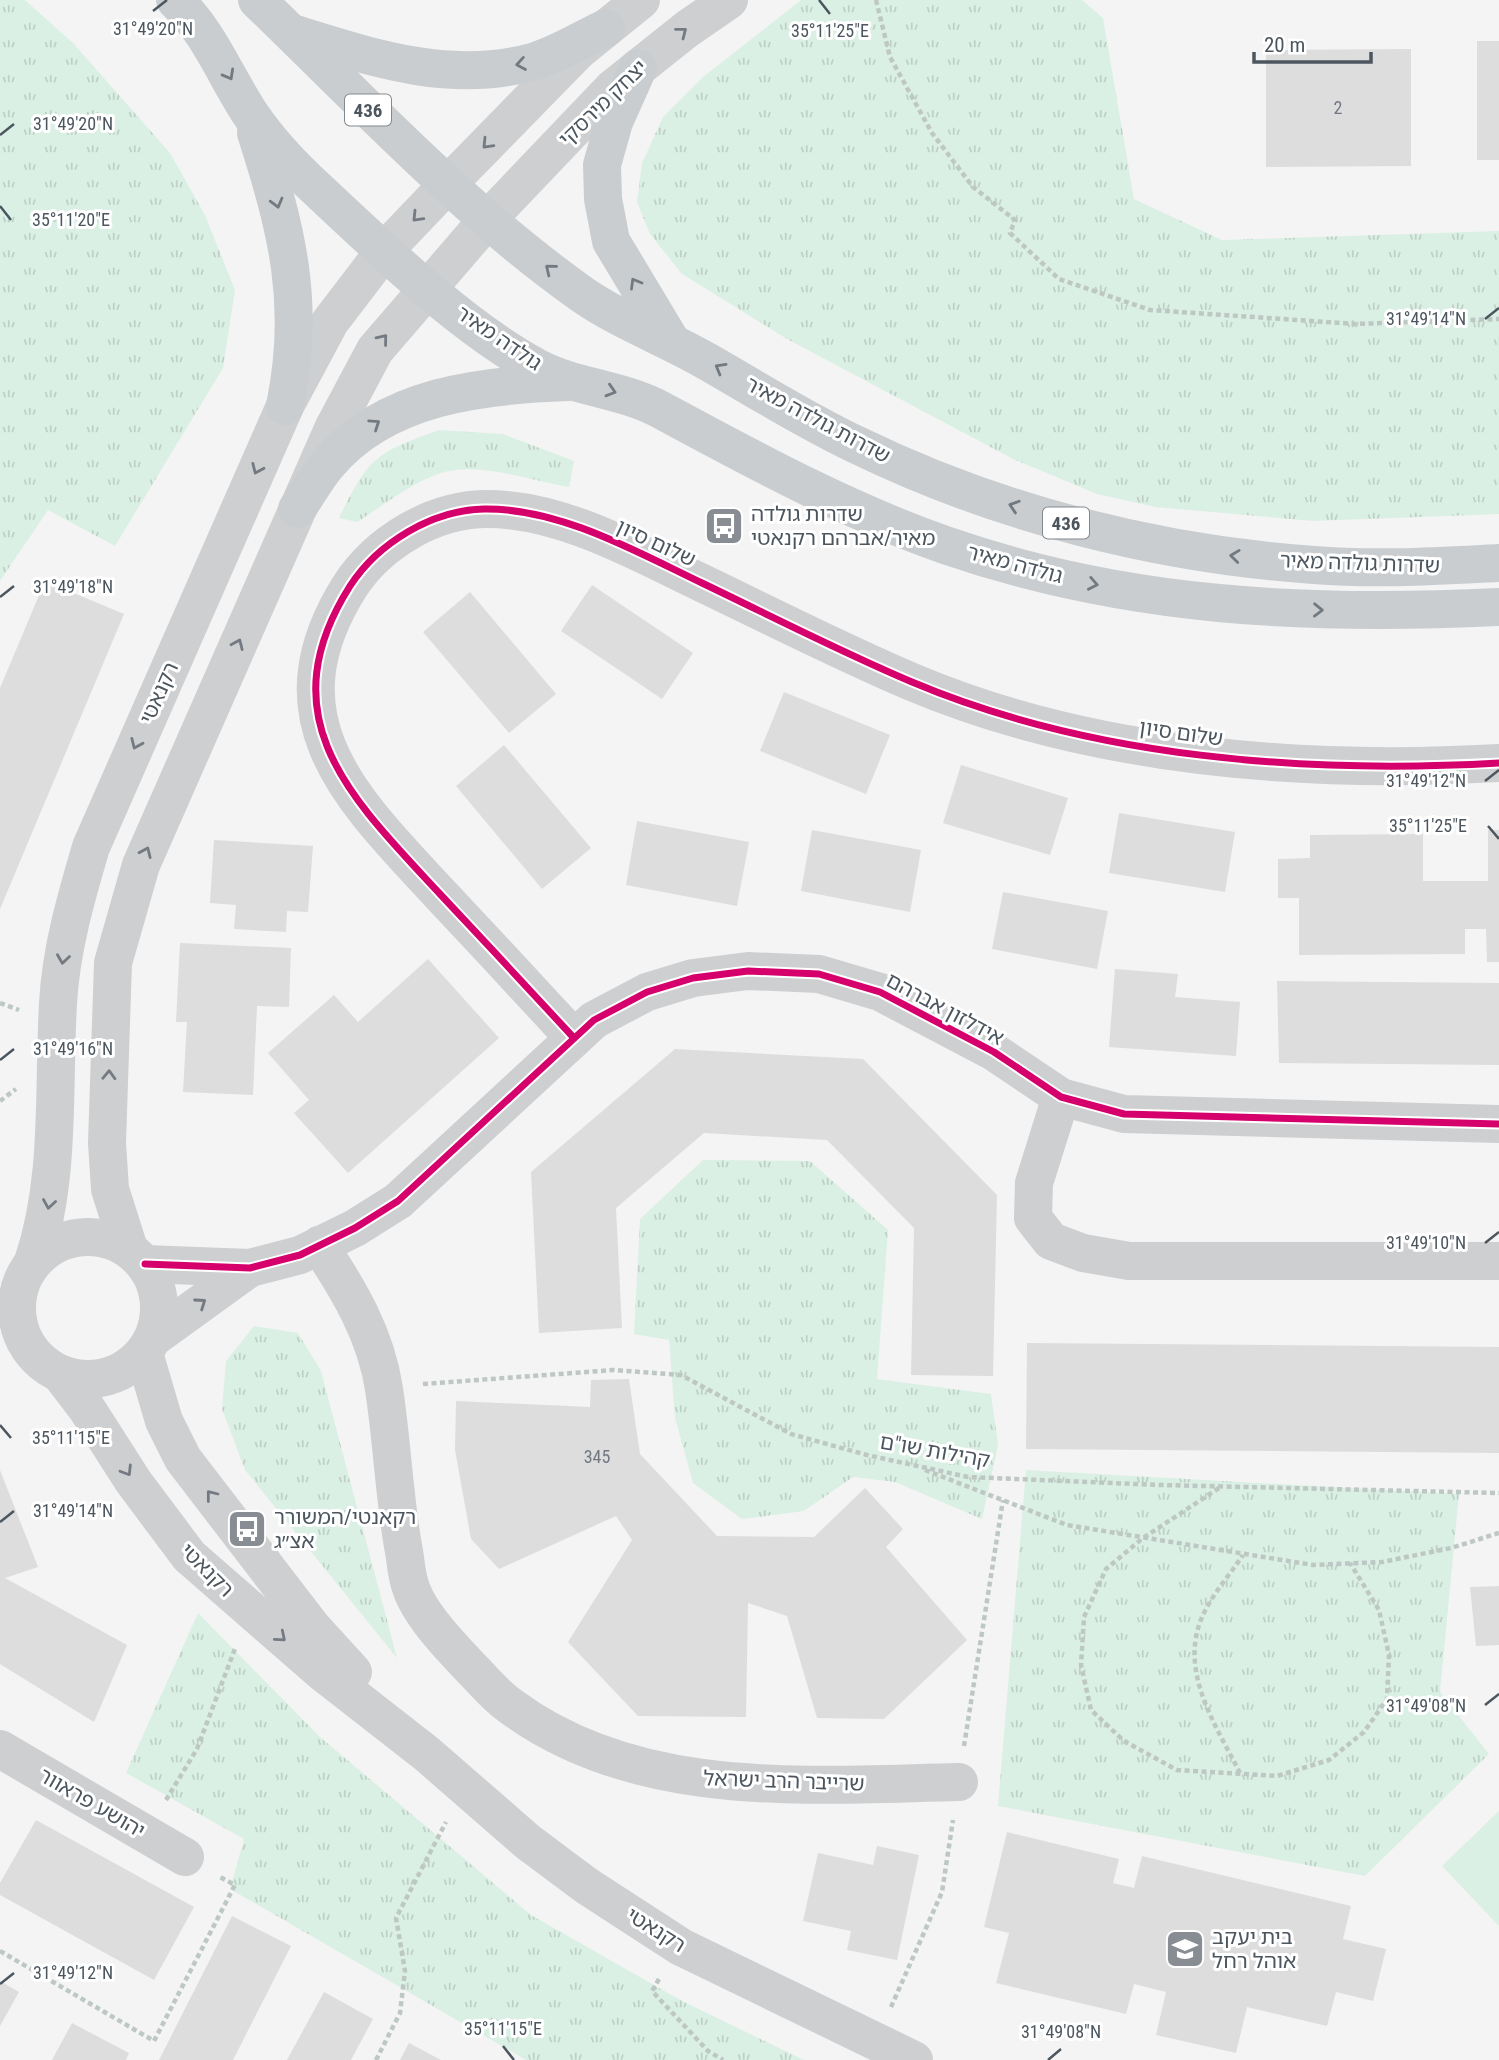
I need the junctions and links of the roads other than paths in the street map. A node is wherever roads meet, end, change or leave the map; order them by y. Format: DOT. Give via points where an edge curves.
graph roads {
  1 [pos="175,0"];
  2 [pos="257,0"];
  3 [pos="641,0"];
  4 [pos="729,0"];
  5 [pos="606,28"];
  6 [pos="290,32"];
  7 [pos="638,68"];
  8 [pos="250,114"];
  9 [pos="448,184"];
  10 [pos="488,219"];
  11 [pos="385,250"];
  12 [pos="427,286"];
  13 [pos="671,341"];
  14 [pos="574,382"];
  15 [pos="285,406"];
  16 [pos="297,509"];
  17 [pos="1499,563"];
  18 [pos="1499,607"];
  19 [pos="1499,763"];
  20 [pos="574,1038"];
  21 [pos="1061,1097"];
  22 [pos="1499,1124"];
  23 [pos="319,1245"];
  24 [pos="137,1257"];
  25 [pos="1499,1261"];
  26 [pos="250,1268"];
  27 [pos="18,1282"];
  28 [pos="149,1346"];
  29 [pos="0,1352"];
  30 [pos="52,1370"];
  31 [pos="0,1749"];
  32 [pos="426,1754"];
  33 [pos="959,1782"];
  34 [pos="184,1857"];
  35 [pos="914,2060"];
  1 -- 8 [label="main road, one-way" via="205,34"];
  2 -- 6 [label="main road, שדרות גולדה מאיר / 436"];
  3 -- 5 [label="street"];
  7 -- 4 [label="street, יצחק מירסקי, one-way"];
  5 -- 6 [label="main road, one-way" via="534,62 447,71 399,64"];
  5 -- 9 [label="street, one-way"];
  6 -- 9 [label="main road, שדרות גולדה מאיר / 436"];
  7 -- 10 [label="street, יצחק מירסקי"];
  13 -- 7 [label="main road, one-way" via="611,242 603,199 602,165 614,122"];
  8 -- 11 [label="main road" via="281,155"];
  8 -- 15 [label="main road, one-way" via="282,220 295,297 293,369"];
  9 -- 10 [label="main road, שדרות גולדה מאיר / 436"];
  9 -- 11 [label="street, רקנאטי, one-way"];
  10 -- 12 [label="street"];
  13 -- 10 [label="main road, שדרות גולדה מאיר / 436, one-way" via="583,295"];
  11 -- 12 [label="main road"];
  11 -- 15 [label="street, רקנאטי" via="330,322"];
  12 -- 14 [label="main road, גולדה מאיר" via="503,347 539,369"];
  16 -- 12 [label="street, one-way" via="374,350"];
  17 -- 13 [label="main road, שדרות גולדה מאיר / 436, one-way" via="1316,565 1137,541 1068,524 965,490 856,445"];
  16 -- 14 [label="main road, one-way" via="327,465 384,418 442,397 531,383"];
  14 -- 18 [label="main road, גולדה מאיר, one-way" via="657,408 770,470 857,510 947,545 1062,578 1217,605 1405,611"];
  15 -- 27 [label="street, רקנאטי, one-way" via="91,847 73,908 58,1003 52,1187 46,1223"];
  24 -- 16 [label="street, one-way" via="110,1189 107,1143 113,963 141,865"];
  19 -- 20 [label="street, שלום סיון" via="1281,763 1084,737 916,684 575,526 531,513 447,513 386,547 353,582 327,625 314,674 319,723 335,767 366,814"];
  20 -- 21 [label="street, אידלזון אברהם" via="594,1020 647,992 693,978 748,971 819,974 880,992 930,1017"];
  20 -- 23 [label="street, אידלזון אברהם" via="398,1201"];
  21 -- 22 [label="street, אידלזון אברהם" via="1124,1114"];
  21 -- 25 [label="street" via="1034,1183 1033,1218 1051,1241 1083,1253 1129,1261"];
  23 -- 26 [label="street, אידלזון אברהם"];
  23 -- 33 [label="street, שרייבר הרב ישראל" via="368,1330 384,1387 411,1589 445,1641 508,1704 561,1737 634,1765 693,1777 791,1785"];
  24 -- 26 [label="street"];
  24 -- 27 [label="street" via="110,1240 68,1239 49,1248"];
  24 -- 28 [label="street" via="155,1281 160,1300"];
  28 -- 26 [label="street, one-way"];
  27 -- 30 [label="street" via="19,1328 28,1348"];
  28 -- 30 [label="street" via="115,1375 79,1380"];
  32 -- 28 [label="street, רקנאטי, one-way" via="312,1627 183,1459 164,1421"];
  29 -- 30 [label="street"];
  30 -- 32 [label="street, רקנאטי, one-way" via="87,1409 189,1556"];
  31 -- 34 [label="street, יהושע פראוור"];
  32 -- 35 [label="street, רקנאטי" via="528,1842 681,1947"];
}
